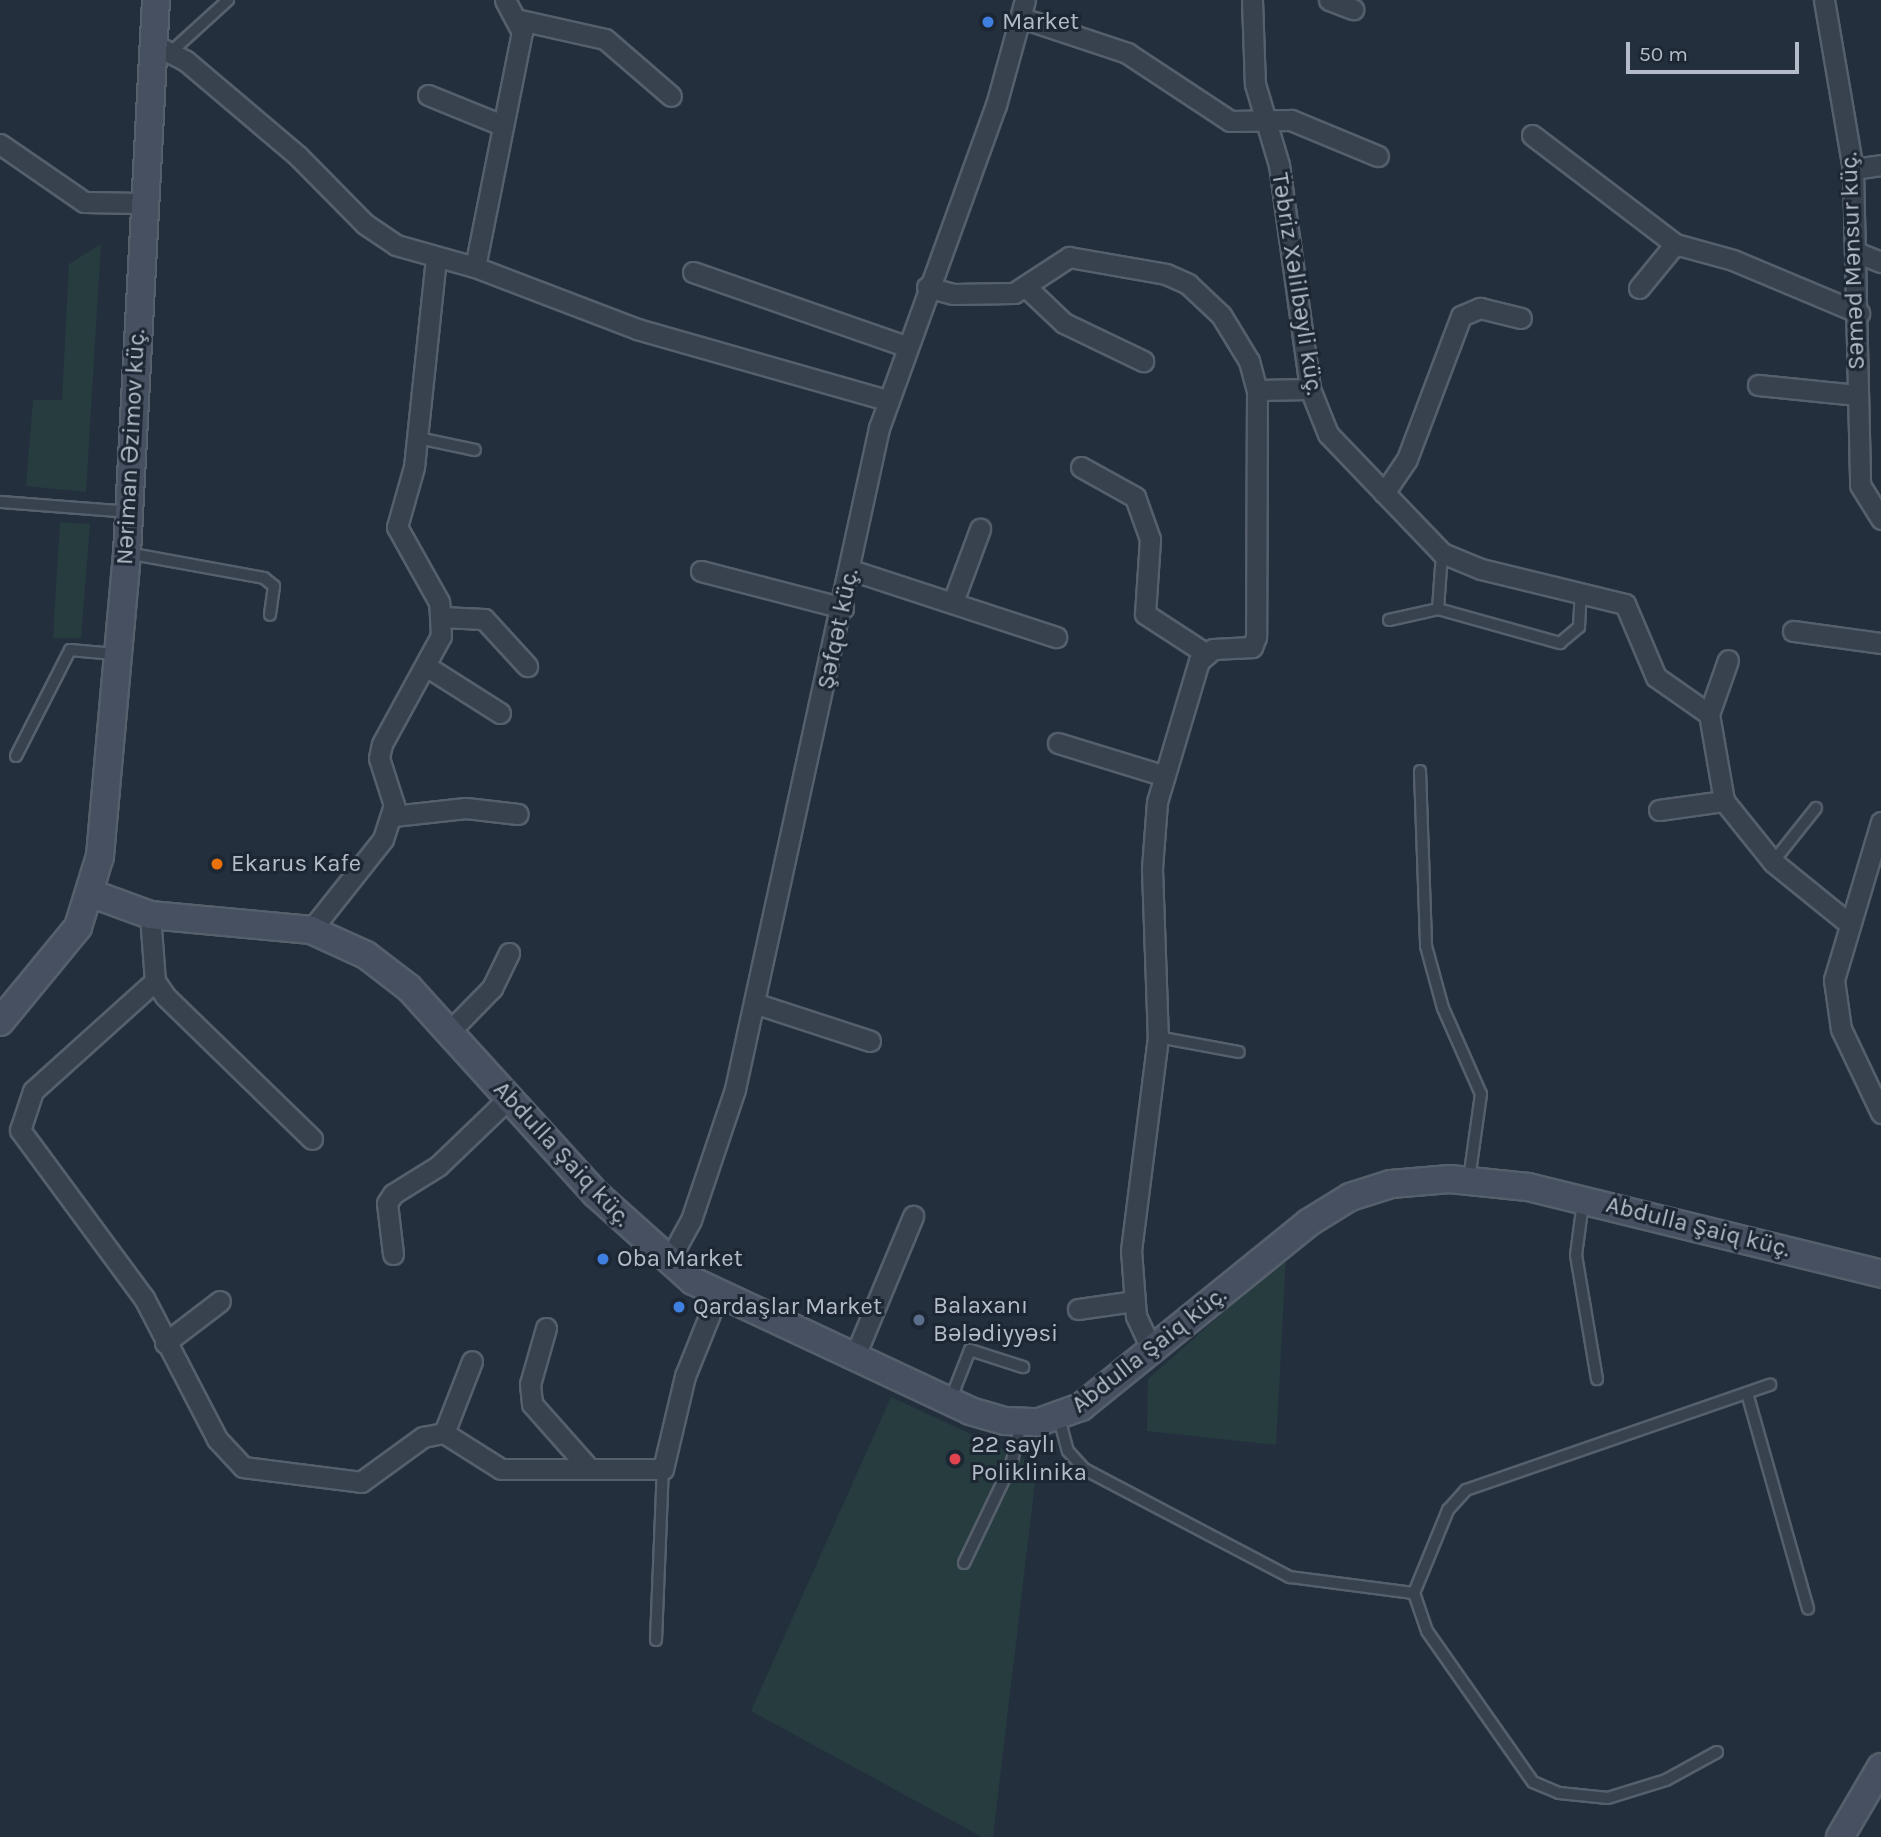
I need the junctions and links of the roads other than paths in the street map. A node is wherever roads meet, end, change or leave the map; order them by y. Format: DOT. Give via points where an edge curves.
graph roads {
  1 [pos="156,0"];
  2 [pos="228,0"];
  3 [pos="505,0"];
  4 [pos="1251,0"];
  5 [pos="1329,0"];
  6 [pos="1824,0"];
  7 [pos="1023,9"];
  8 [pos="1353,9"];
  9 [pos="520,20"];
  10 [pos="161,47"];
  11 [pos="428,95"];
  12 [pos="671,96"];
  13 [pos="1266,123"];
  14 [pos="502,125"];
  15 [pos="1532,135"];
  16 [pos="0,144"];
  17 [pos="1378,156"];
  18 [pos="1881,165"];
  19 [pos="1853,169"];
  20 [pos="141,203"];
  21 [pos="1675,244"];
  22 [pos="1856,253"];
  23 [pos="436,257"];
  24 [pos="1881,262"];
  25 [pos="475,267"];
  26 [pos="693,272"];
  27 [pos="927,287"];
  28 [pos="1026,288"];
  29 [pos="1640,288"];
  30 [pos="1859,313"];
  31 [pos="1521,318"];
  32 [pos="906,345"];
  33 [pos="1143,361"];
  34 [pos="1758,385"];
  35 [pos="1310,389"];
  36 [pos="1256,390"];
  37 [pos="1857,395"];
  38 [pos="887,400"];
  39 [pos="418,438"];
  40 [pos="475,450"];
  41 [pos="1081,467"];
  42 [pos="1384,493"];
  43 [pos="0,502"];
  44 [pos="130,512"];
  45 [pos="1881,519"];
  46 [pos="980,529"];
  47 [pos="127,553"];
  48 [pos="1442,553"];
  49 [pos="851,570"];
  50 [pos="701,571"];
  51 [pos="1581,590"];
  52 [pos="954,599"];
  53 [pos="843,608"];
  54 [pos="1438,609"];
  55 [pos="270,615"];
  56 [pos="442,617"];
  57 [pos="1389,620"];
  58 [pos="1793,631"];
  59 [pos="1056,637"];
  60 [pos="1881,643"];
  61 [pos="1205,653"];
  62 [pos="119,655"];
  63 [pos="1728,660"];
  64 [pos="527,666"];
  65 [pos="429,668"];
  66 [pos="500,713"];
  67 [pos="1709,714"];
  68 [pos="1058,743"];
  69 [pos="16,756"];
  70 [pos="1420,771"];
  71 [pos="1162,775"];
  72 [pos="1724,801"];
  73 [pos="1815,808"];
  74 [pos="1659,810"];
  75 [pos="518,814"];
  76 [pos="393,816"];
  77 [pos="1881,822"];
  78 [pos="1773,862"];
  79 [pos="90,893"];
  80 [pos="150,915"];
  81 [pos="1847,922"];
  82 [pos="310,930"];
  83 [pos="509,953"];
  84 [pos="155,981"];
  85 [pos="754,1003"];
  86 [pos="0,1022"];
  87 [pos="449,1032"];
  88 [pos="1158,1037"];
  89 [pos="870,1041"];
  90 [pos="1239,1052"];
  91 [pos="1872,1076"];
  92 [pos="509,1098"];
  93 [pos="1881,1113"];
  94 [pos="312,1139"];
  95 [pos="1469,1180"];
  96 [pos="1584,1198"];
  97 [pos="913,1216"];
  98 [pos="393,1254"];
  99 [pos="668,1262"];
  100 [pos="1881,1274"];
  101 [pos="718,1294"];
  102 [pos="220,1301"];
  103 [pos="1134,1301"];
  104 [pos="1078,1309"];
  105 [pos="546,1328"];
  106 [pos="165,1343"];
  107 [pos="1153,1352"];
  108 [pos="854,1358"];
  109 [pos="472,1361"];
  110 [pos="1023,1367"];
  111 [pos="1597,1379"];
  112 [pos="1770,1385"];
  113 [pos="1747,1393"];
  114 [pos="949,1402"];
  115 [pos="1058,1418"];
  116 [pos="1021,1424"];
  117 [pos="444,1433"];
  118 [pos="586,1465"];
  119 [pos="663,1469"];
  120 [pos="964,1563"];
  121 [pos="1414,1593"];
  122 [pos="1808,1609"];
  123 [pos="656,1640"];
  124 [pos="1717,1752"];
  125 [pos="1881,1767"];
  126 [pos="1840,1837"];
  1 -- 10 [label="street, Nəriman Əzimov küç."];
  2 -- 10 [label="lane"];
  3 -- 9 [label="street"];
  4 -- 13 [label="street, Təbriz Xəlilbəyli küç." via="1255,84"];
  5 -- 8 [label="street"];
  6 -- 19 [label="street, Səməd Mənsur küç."];
  7 -- 13 [label="street" via="1127,54 1230,121"];
  7 -- 27 [label="street, Şəfqət küç."];
  9 -- 12 [label="street" via="605,39"];
  9 -- 14 [label="street"];
  10 -- 20 [label="street, Nəriman Əzimov küç."];
  10 -- 23 [label="street" via="299,156 365,225 396,244"];
  11 -- 14 [label="street"];
  13 -- 17 [label="street" via="1291,120"];
  13 -- 35 [label="street, Təbriz Xəlilbəyli küç." via="1279,165"];
  14 -- 25 [label="street"];
  15 -- 21 [label="street"];
  16 -- 20 [label="street" via="85,202"];
  18 -- 19 [label="street"];
  19 -- 22 [label="street, Səməd Mənsur küç."];
  20 -- 44 [label="street, Nəriman Əzimov küç."];
  21 -- 29 [label="street"];
  21 -- 30 [label="street" via="1733,260"];
  22 -- 24 [label="street"];
  22 -- 30 [label="street, Səməd Mənsur küç."];
  23 -- 25 [label="street"];
  23 -- 39 [label="street"];
  25 -- 38 [label="street" via="637,329"];
  26 -- 32 [label="street"];
  27 -- 28 [label="street" via="953,294"];
  27 -- 32 [label="street, Şəfqət küç."];
  28 -- 33 [label="street" via="1064,323"];
  28 -- 36 [label="street" via="1069,257 1167,274 1222,315 1249,361"];
  30 -- 37 [label="street, Səməd Mənsur küç."];
  31 -- 42 [label="street" via="1480,308 1461,316 1407,459"];
  32 -- 38 [label="street, Şəfqət küç."];
  34 -- 37 [label="street"];
  35 -- 36 [label="street"];
  35 -- 42 [label="street, Təbriz Xəlilbəyli küç." via="1328,434"];
  36 -- 61 [label="street" via="1256,637 1243,650"];
  37 -- 45 [label="street, Səməd Mənsur küç." via="1860,485"];
  38 -- 49 [label="street, Şəfqət küç."];
  39 -- 40 [label="lane"];
  39 -- 56 [label="street" via="397,527"];
  41 -- 61 [label="street" via="1135,496 1150,539 1145,614"];
  42 -- 48 [label="street, Təbriz Xəlilbəyli küç."];
  43 -- 44 [label="lane"];
  44 -- 47 [label="street, Nəriman Əzimov küç."];
  46 -- 52 [label="street"];
  47 -- 55 [label="lane" via="264,578 274,586"];
  47 -- 62 [label="street, Nəriman Əzimov küç."];
  48 -- 51 [label="street, Təbriz Xəlilbəyli küç." via="1481,569"];
  48 -- 54 [label="lane"];
  49 -- 52 [label="street"];
  49 -- 53 [label="street, Şəfqət küç."];
  50 -- 53 [label="street"];
  51 -- 54 [label="lane" via="1579,626 1560,643"];
  51 -- 67 [label="street, Təbriz Xəlilbəyli küç." via="1625,604 1656,677"];
  52 -- 59 [label="street"];
  53 -- 85 [label="street, Şəfqət küç."];
  54 -- 57 [label="lane"];
  56 -- 64 [label="street" via="484,619"];
  56 -- 65 [label="street"];
  58 -- 60 [label="street"];
  61 -- 71 [label="street"];
  62 -- 69 [label="lane" via="70,650"];
  62 -- 79 [label="street, Nəriman Əzimov küç." via="108,797"];
  63 -- 67 [label="street"];
  65 -- 66 [label="street"];
  65 -- 76 [label="street" via="379,758"];
  67 -- 72 [label="street"];
  68 -- 71 [label="street"];
  70 -- 95 [label="lane" via="1426,946 1443,1008 1481,1094"];
  71 -- 88 [label="street" via="1152,869"];
  72 -- 74 [label="street"];
  72 -- 78 [label="street"];
  73 -- 78 [label="lane"];
  75 -- 76 [label="street" via="466,807"];
  76 -- 82 [label="street" via="383,839"];
  77 -- 81 [label="street"];
  78 -- 81 [label="street"];
  79 -- 80 [label="street, Abdulla Şaiq küç."];
  79 -- 86 [label="street, Nəriman Əzimov küç." via="62,952"];
  80 -- 82 [label="street, Abdulla Şaiq küç."];
  80 -- 84 [label="street"];
  81 -- 91 [label="street" via="1835,1005"];
  82 -- 87 [label="street, Abdulla Şaiq küç." via="385,968"];
  83 -- 87 [label="street" via="492,988"];
  84 -- 94 [label="street"];
  84 -- 106 [label="street" via="33,1091 20,1130 144,1298"];
  85 -- 89 [label="street"];
  85 -- 99 [label="street, Şəfqət küç." via="724,1131"];
  87 -- 92 [label="street, Abdulla Şaiq küç."];
  88 -- 90 [label="lane"];
  88 -- 103 [label="street" via="1131,1250"];
  91 -- 93 [label="street"];
  92 -- 98 [label="street" via="438,1166 393,1194 387,1203"];
  92 -- 99 [label="street, Abdulla Şaiq küç."];
  95 -- 96 [label="street, Abdulla Şaiq küç."];
  95 -- 107 [label="street, Abdulla Şaiq küç." via="1391,1184 1332,1207"];
  96 -- 100 [label="street, Abdulla Şaiq küç."];
  96 -- 111 [label="lane" via="1576,1255"];
  97 -- 108 [label="street"];
  99 -- 101 [label="street, Abdulla Şaiq küç."];
  101 -- 108 [label="street, Abdulla Şaiq küç."];
  101 -- 119 [label="street" via="681,1387"];
  102 -- 106 [label="street"];
  103 -- 104 [label="street"];
  103 -- 107 [label="street"];
  105 -- 118 [label="street" via="530,1384 532,1405"];
  106 -- 117 [label="street" via="217,1438 236,1461 256,1471 361,1482 423,1437"];
  107 -- 115 [label="street, Abdulla Şaiq küç."];
  108 -- 114 [label="street, Abdulla Şaiq küç."];
  109 -- 117 [label="street"];
  110 -- 114 [label="lane" via="970,1350"];
  112 -- 113 [label="lane"];
  113 -- 121 [label="lane" via="1466,1490 1448,1510"];
  113 -- 122 [label="lane"];
  114 -- 116 [label="street, Abdulla Şaiq küç."];
  115 -- 116 [label="street, Abdulla Şaiq küç."];
  115 -- 121 [label="lane" via="1068,1451 1084,1469 1290,1577"];
  116 -- 120 [label="lane" via="1011,1465"];
  117 -- 118 [label="street" via="501,1469"];
  118 -- 119 [label="street"];
  119 -- 123 [label="lane"];
  121 -- 124 [label="lane" via="1427,1631 1533,1782 1559,1793 1608,1798 1666,1780"];
  125 -- 126 [label="street"];
}
